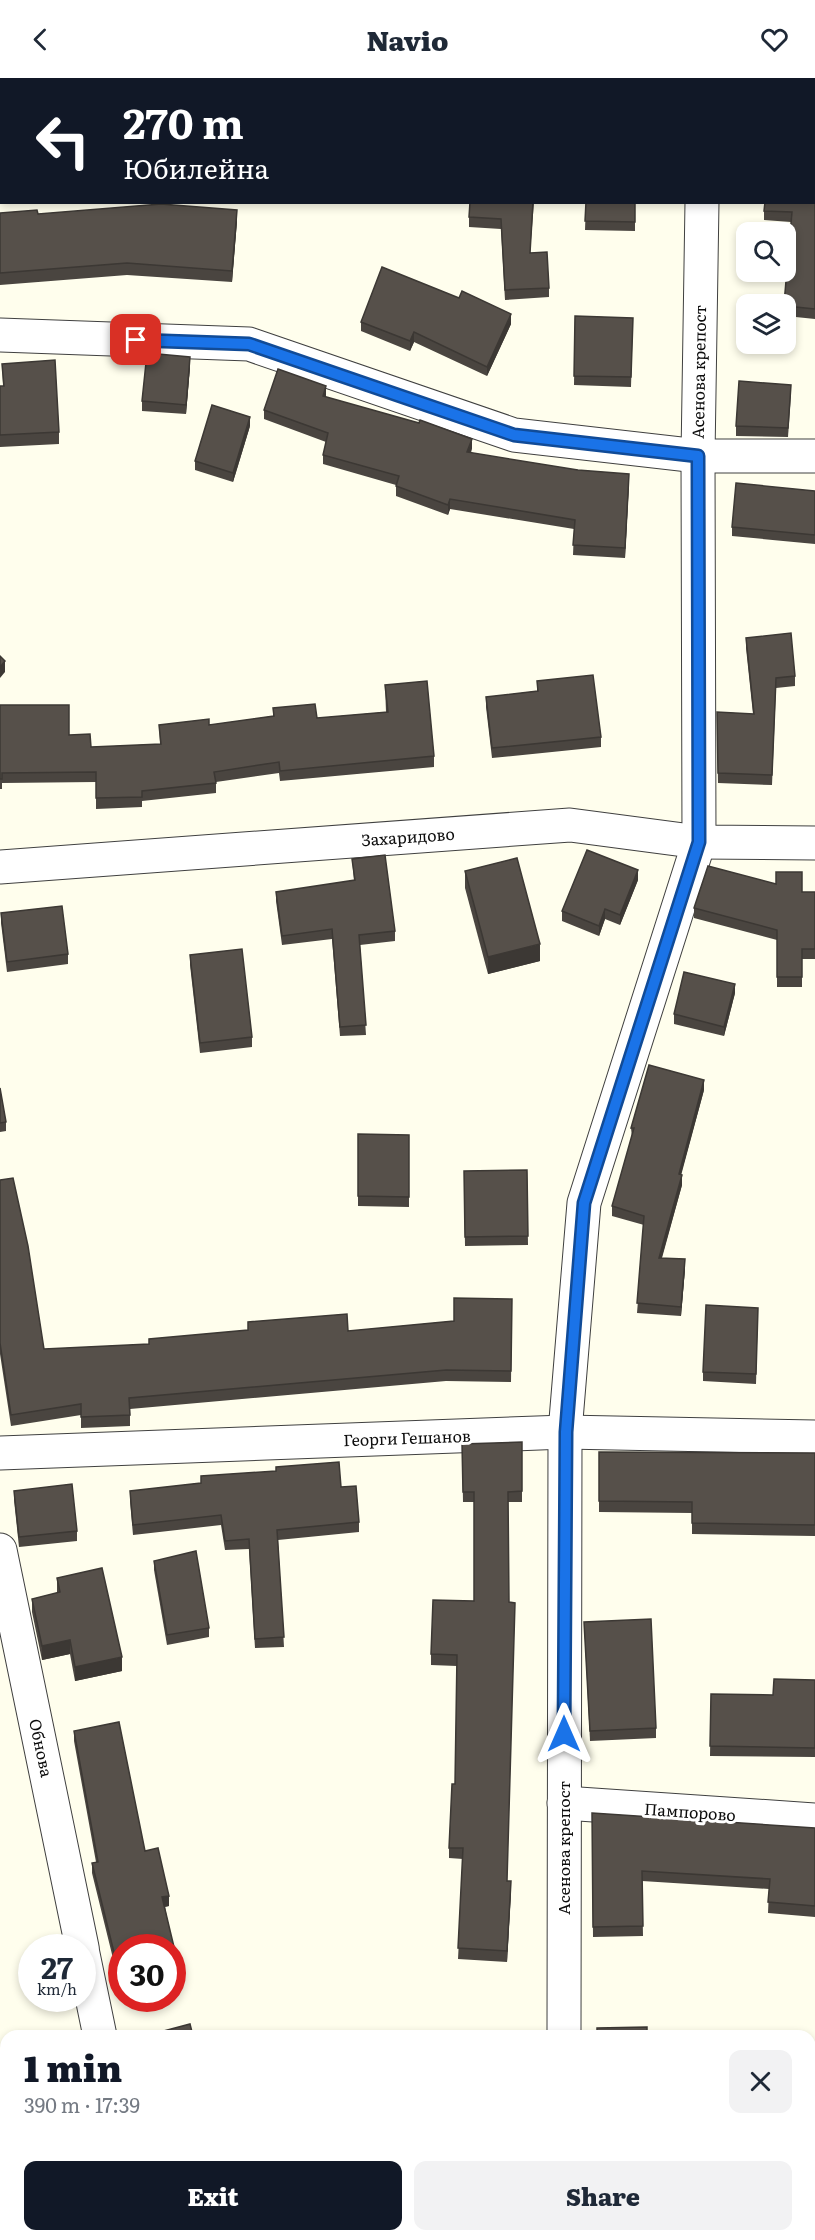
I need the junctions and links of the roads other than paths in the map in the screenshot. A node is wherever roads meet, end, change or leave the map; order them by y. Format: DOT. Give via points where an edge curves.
graph roads {
  1 [pos="702,204"];
  2 [pos="0,335"];
  3 [pos="698,456"];
  4 [pos="815,456"];
  5 [pos="699,842"];
  6 [pos="815,843"];
  7 [pos="0,867"];
  8 [pos="566,1432"];
  9 [pos="815,1437"];
  10 [pos="0,1453"];
  11 [pos="0,1550"];
  12 [pos="6,1603"];
  13 [pos="564,1803"];
  14 [pos="815,1820"];
  15 [pos="79,1934"];
  16 [pos="95,2012"];
  17 [pos="99,2030"];
  18 [pos="564,2030"];
  1 -- 3 [label="street, Асенова крепост"];
  2 -- 3 [label="street" via="249,344 514,435"];
  3 -- 4 [label="street"];
  3 -- 5 [label="street, Асенова крепост"];
  5 -- 6 [label="street, Захаридово"];
  5 -- 7 [label="street, Захаридово" via="570,825"];
  5 -- 8 [label="street, Асенова крепост" via="584,1203"];
  8 -- 9 [label="street, Георги Гешанов"];
  8 -- 10 [label="street, Георги Гешанов"];
  8 -- 13 [label="street, Асенова крепост"];
  11 -- 12 [label="street, Обнова"];
  12 -- 15 [label="street, Обнова"];
  13 -- 14 [label="street, Пампорово"];
  13 -- 18 [label="street, Асенова крепост"];
  16 -- 17 [label="street, Обнова"];
}
